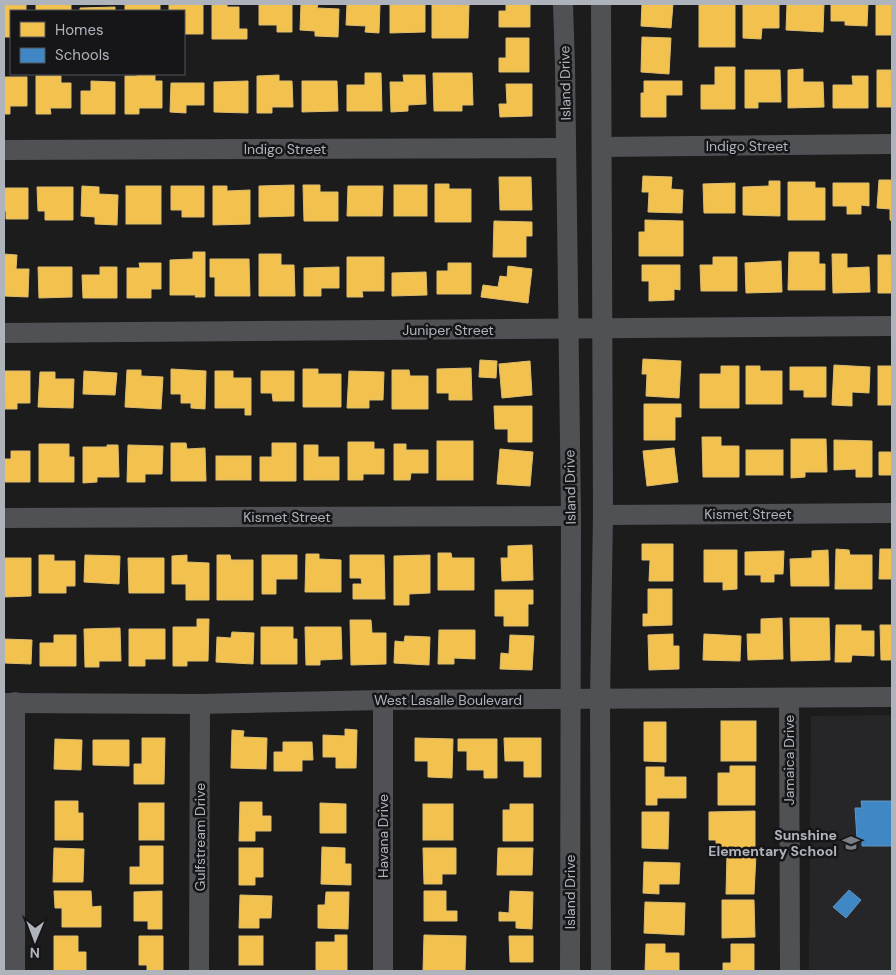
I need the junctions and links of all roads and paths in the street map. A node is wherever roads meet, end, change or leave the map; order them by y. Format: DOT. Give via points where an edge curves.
graph roads {
  1 [pos="563,4"];
  2 [pos="600,4"];
  3 [pos="892,144"];
  4 [pos="602,147"];
  5 [pos="566,148"];
  6 [pos="4,150"];
  7 [pos="892,326"];
  8 [pos="568,329"];
  9 [pos="602,329"];
  10 [pos="4,333"];
  11 [pos="892,513"];
  12 [pos="603,515"];
  13 [pos="570,516"];
  14 [pos="4,518"];
  15 [pos="892,697"];
  16 [pos="789,698"];
  17 [pos="571,699"];
  18 [pos="600,699"];
  19 [pos="383,700"];
  20 [pos="9,702"];
  21 [pos="200,704"];
  22 [pos="14,971"];
  23 [pos="199,971"];
  24 [pos="383,971"];
  25 [pos="570,971"];
  26 [pos="601,971"];
  27 [pos="790,971"];
  1 -- 5 [label="street, Island Drive"];
  2 -- 4 [label="street"];
  3 -- 4 [label="street, Indigo Street"];
  4 -- 9 [label="street"];
  5 -- 6 [label="street, Indigo Street"];
  5 -- 8 [label="street, Island Drive"];
  7 -- 9 [label="street, Juniper Street"];
  8 -- 9 [label="street, Juniper Street"];
  8 -- 10 [label="street, Juniper Street"];
  8 -- 13 [label="street, Island Drive"];
  9 -- 12 [label="street"];
  11 -- 12 [label="street, Kismet Street"];
  12 -- 18 [label="street"];
  13 -- 14 [label="street, Kismet Street"];
  13 -- 17 [label="street, Island Drive"];
  15 -- 16 [label="street, West Lasalle Boulevard"];
  16 -- 18 [label="street, West Lasalle Boulevard"];
  16 -- 27 [label="street, Jamaica Drive"];
  17 -- 18 [label="street, West Lasalle Boulevard"];
  17 -- 19 [label="street, West Lasalle Boulevard"];
  17 -- 25 [label="street, Island Drive"];
  18 -- 26 [label="street"];
  19 -- 21 [label="street, West Lasalle Boulevard"];
  19 -- 24 [label="street, Havana Drive"];
  20 -- 21 [label="street, West Lasalle Boulevard"];
  20 -- 22 [label="street"];
  21 -- 23 [label="street, Gulfstream Drive"];
}
